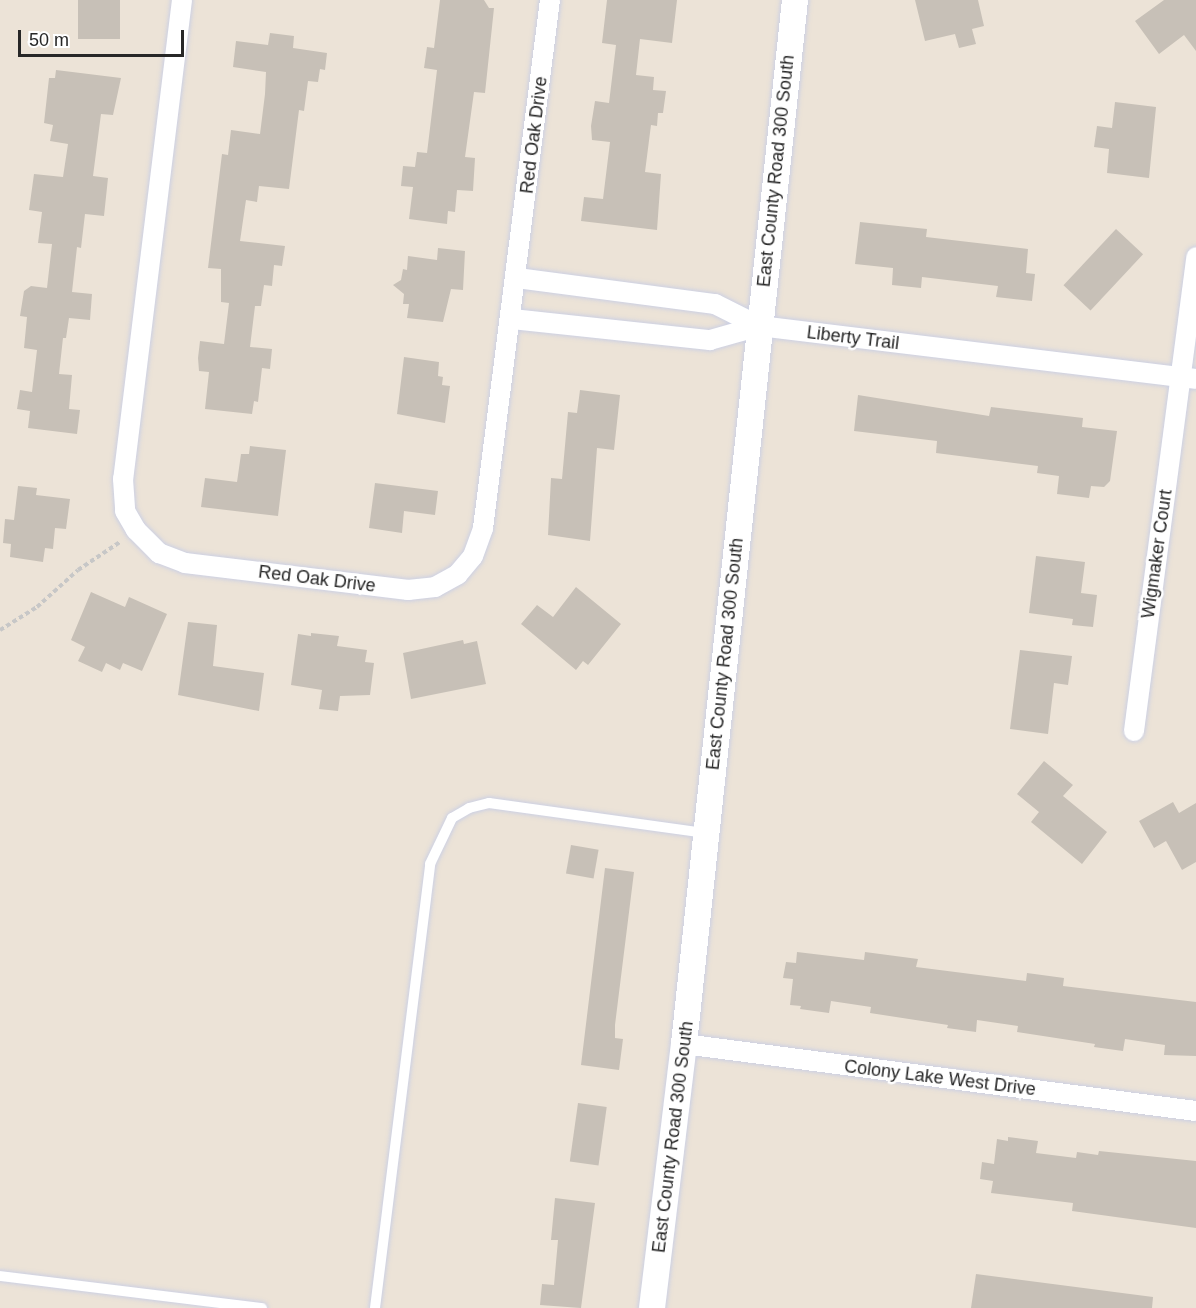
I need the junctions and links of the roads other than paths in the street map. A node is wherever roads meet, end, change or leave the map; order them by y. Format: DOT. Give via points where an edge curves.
graph roads {
  1 [pos="182,0"];
  2 [pos="550,0"];
  3 [pos="795,0"];
  4 [pos="1196,257"];
  5 [pos="517,278"];
  6 [pos="512,319"];
  7 [pos="759,326"];
  8 [pos="1188,378"];
  9 [pos="1134,731"];
  10 [pos="706,833"];
  11 [pos="684,1044"];
  12 [pos="1196,1111"];
  13 [pos="0,1276"];
  14 [pos="173,1296"];
  15 [pos="242,1307"];
  16 [pos="172,1308"];
  17 [pos="262,1308"];
  18 [pos="375,1308"];
  19 [pos="652,1308"];
  1 -- 6 [label="street, Red Oak Drive" via="123,479 125,510 136,530 159,553 185,563 408,590 435,587 458,574 473,556 483,528"];
  2 -- 5 [label="street, Red Oak Drive"];
  3 -- 7 [label="street, East County Road 300 South"];
  4 -- 8 [label="street, Wigmaker Court"];
  5 -- 6 [label="street, Red Oak Drive"];
  5 -- 7 [label="street" via="715,304"];
  6 -- 7 [label="street, Liberty Trail" via="710,340"];
  7 -- 8 [label="street, Liberty Trail"];
  7 -- 10 [label="street, East County Road 300 South"];
  8 -- 9 [label="street, Wigmaker Court"];
  10 -- 11 [label="street, East County Road 300 South"];
  10 -- 18 [label="lane" via="489,803 468,808 452,818 430,864"];
  11 -- 12 [label="street, Colony Lake West Drive"];
  11 -- 19 [label="street, East County Road 300 South"];
  13 -- 14 [label="lane"];
  14 -- 15 [label="lane"];
  14 -- 16 [label="lane"];
  15 -- 17 [label="lane"];
}
